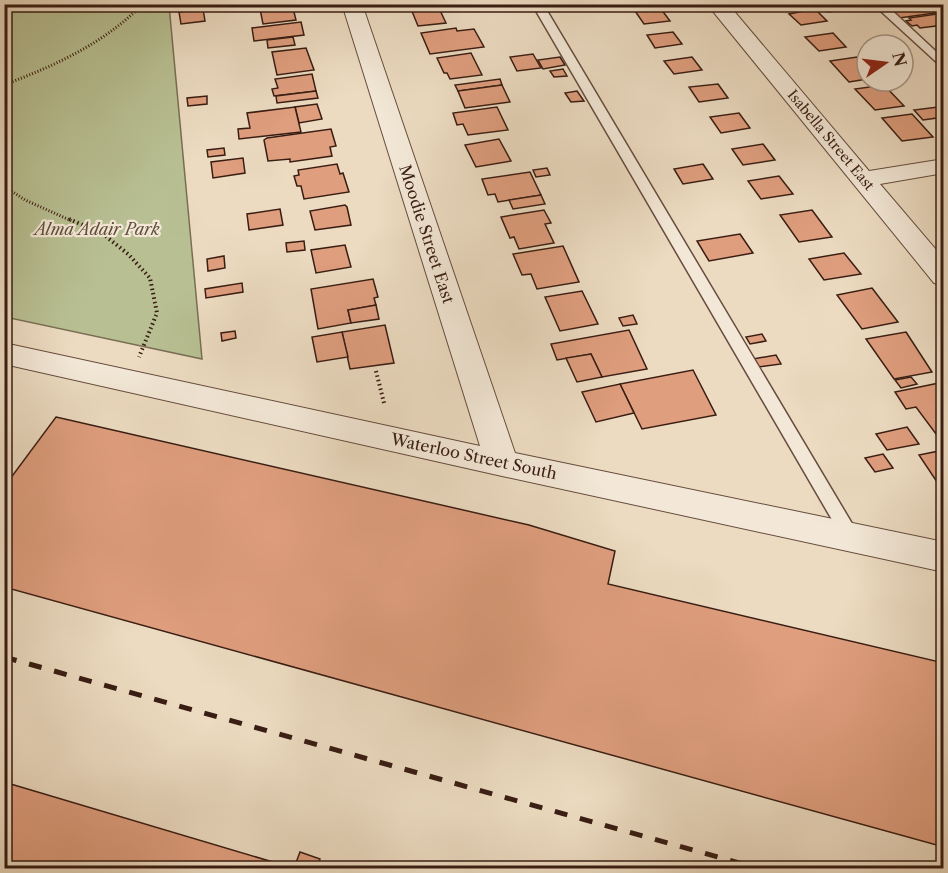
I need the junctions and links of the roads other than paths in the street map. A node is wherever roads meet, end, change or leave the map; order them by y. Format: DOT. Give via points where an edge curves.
graph roads {
  1 [pos="352,4"];
  2 [pos="537,4"];
  3 [pos="717,4"];
  4 [pos="879,4"];
  5 [pos="944,66"];
  6 [pos="944,166"];
  7 [pos="863,179"];
  8 [pos="944,277"];
  9 [pos="4,353"];
  10 [pos="502,463"];
  11 [pos="851,537"];
  12 [pos="944,557"];
  1 -- 10 [label="street, Moodie Street East"];
  2 -- 11 [label="lane"];
  3 -- 7 [label="street, Isabella Street East"];
  4 -- 5 [label="lane"];
  6 -- 7 [label="street"];
  7 -- 8 [label="street, Isabella Street East"];
  9 -- 10 [label="street, Waterloo Street South"];
  10 -- 11 [label="street, Waterloo Street South"];
  11 -- 12 [label="street, Waterloo Street South"];
}
